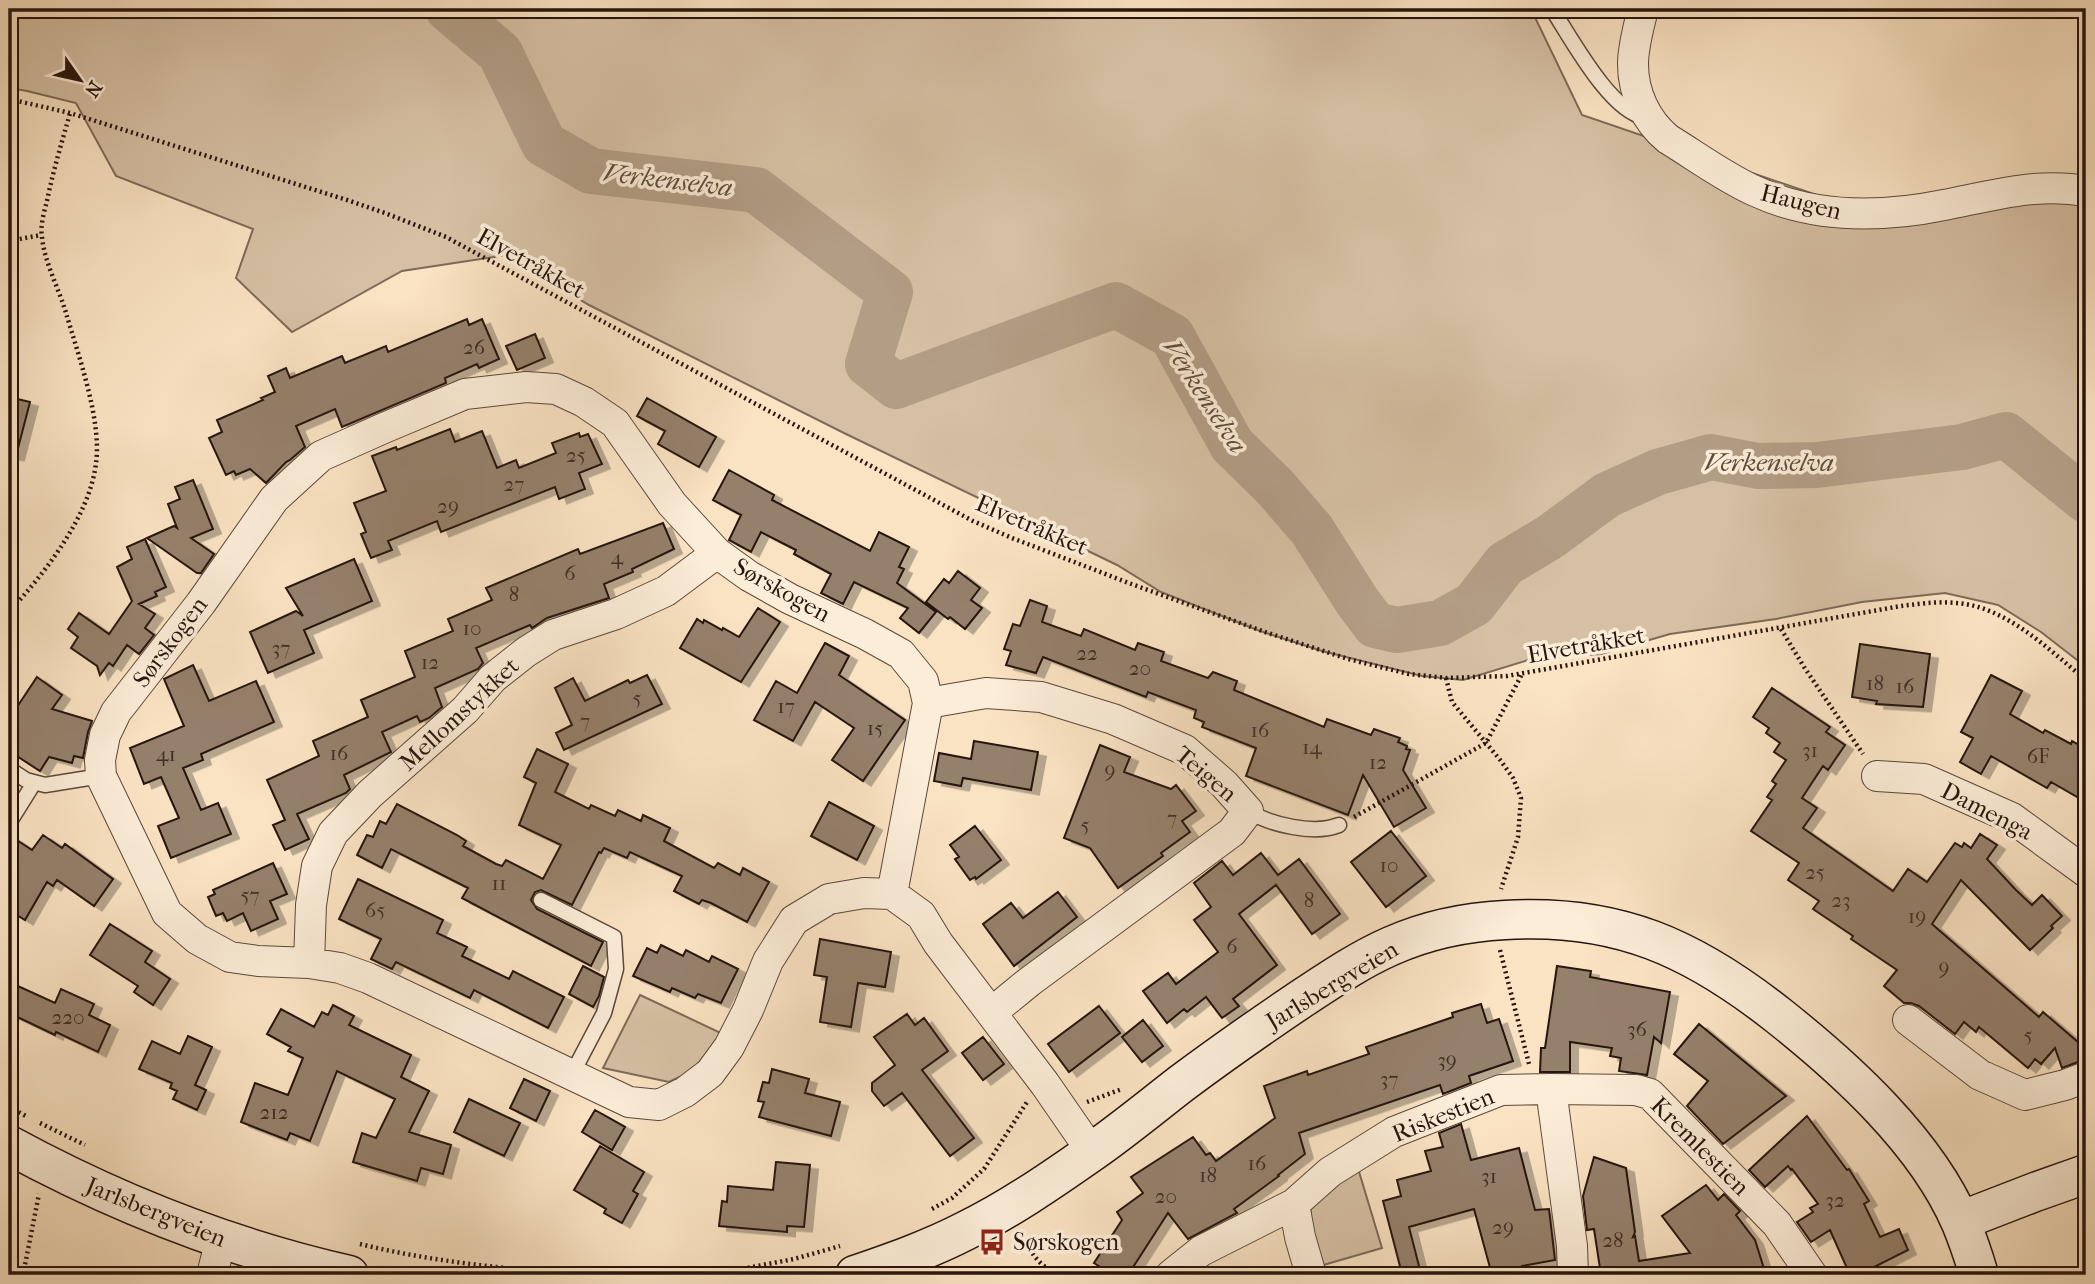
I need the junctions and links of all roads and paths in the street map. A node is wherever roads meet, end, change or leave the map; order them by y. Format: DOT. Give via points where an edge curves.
graph roads {
  1 [pos="1552,9"];
  2 [pos="1643,9"];
  3 [pos="9,99"];
  4 [pos="70,113"];
  5 [pos="1649,118"];
  6 [pos="2086,191"];
  7 [pos="41,235"];
  8 [pos="9,241"];
  9 [pos="717,553"];
  10 [pos="9,612"];
  11 [pos="1782,629"];
  12 [pos="1522,673"];
  13 [pos="1447,678"];
  14 [pos="2086,680"];
  15 [pos="928,703"];
  16 [pos="1486,743"];
  17 [pos="9,769"];
  18 [pos="102,776"];
  19 [pos="1877,776"];
  20 [pos="34,783"];
  21 [pos="1248,811"];
  22 [pos="9,823"];
  23 [pos="1339,825"];
  24 [pos="2086,872"];
  25 [pos="892,894"];
  26 [pos="1499,896"];
  27 [pos="541,900"];
  28 [pos="1500,948"];
  29 [pos="309,963"];
  30 [pos="991,1013"];
  31 [pos="1908,1020"];
  32 [pos="571,1076"];
  33 [pos="2086,1077"];
  34 [pos="1045,1084"];
  35 [pos="1126,1087"];
  36 [pos="1543,1089"];
  37 [pos="9,1107"];
  38 [pos="1064,1112"];
  39 [pos="9,1145"];
  40 [pos="86,1146"];
  41 [pos="1092,1152"];
  42 [pos="51,1168"];
  43 [pos="2086,1174"];
  44 [pos="1294,1204"];
  45 [pos="1009,1207"];
  46 [pos="925,1214"];
  47 [pos="1960,1221"];
  48 [pos="217,1257"];
  49 [pos="352,1259"];
  50 [pos="851,1260"];
  51 [pos="1051,1272"];
  52 [pos="23,1275"];
  53 [pos="584,1275"];
  54 [pos="710,1275"];
  55 [pos="1044,1275"];
  56 [pos="1060,1275"];
  57 [pos="1171,1275"];
  58 [pos="1311,1275"];
  59 [pos="1573,1275"];
  60 [pos="1812,1275"];
  61 [pos="1979,1275"];
  1 -- 5 [label="lane" via="1607,90 1634,115"];
  2 -- 5 [label="street, Haugen" via="1633,64"];
  3 -- 4 [label="path, Elvetråkket"];
  4 -- 7 [label="path"];
  4 -- 13 [label="path, Elvetråkket" via="348,200 446,237 1012,538 1282,638 1382,668"];
  5 -- 6 [label="street, Haugen" via="1668,139 1754,191 1808,208 1880,215 2034,188"];
  7 -- 8 [label="path"];
  7 -- 10 [label="path" via="81,362 93,413 97,461 73,525 46,568"];
  9 -- 15 [label="street, Sørskogen" via="759,582 901,654 923,681"];
  9 -- 18 [label="street, Sørskogen" via="672,504 615,423 584,401 556,389 526,387 465,394 321,456 274,499 116,712 100,760"];
  9 -- 29 [label="street, Mellomstykket" via="666,591 553,635 526,652 370,794 333,833 317,866"];
  11 -- 12 [label="path, Elvetråkket"];
  11 -- 14 [label="path, Elvetråkket" via="1901,607 1958,603 2009,621"];
  11 -- 19 [label="path"];
  12 -- 13 [label="path, Elvetråkket"];
  12 -- 16 [label="path"];
  13 -- 16 [label="path" via="1452,702"];
  15 -- 21 [label="street, Teigen" via="986,693 1041,697 1113,719 1185,750"];
  15 -- 25 [label="street"];
  16 -- 23 [label="path"];
  16 -- 26 [label="path" via="1513,778 1521,798 1518,837"];
  17 -- 20 [label="lane"];
  18 -- 20 [label="lane"];
  18 -- 29 [label="street, Sørskogen" via="167,913 197,939 230,957"];
  19 -- 24 [label="street, Damenga" via="1923,779 2012,818"];
  20 -- 22 [label="lane"];
  21 -- 23 [label="lane" via="1259,818 1304,828"];
  21 -- 30 [label="street, Teigen" via="1232,832"];
  25 -- 30 [label="street" via="921,915"];
  25 -- 32 [label="street, Sørskogen" via="829,899 794,920 768,961 729,1047 710,1073 685,1092 659,1105 629,1102"];
  27 -- 32 [label="lane" via="614,937 616,969 604,1013"];
  28 -- 36 [label="path"];
  29 -- 32 [label="street, Sørskogen" via="368,978"];
  30 -- 34 [label="street"];
  31 -- 33 [label="street" via="1980,1075 2025,1095"];
  34 -- 38 [label="street"];
  34 -- 46 [label="path" via="1025,1105 984,1169 953,1198"];
  35 -- 38 [label="path"];
  36 -- 44 [label="street, Riskestien" via="1501,1090 1394,1132 1330,1172"];
  36 -- 59 [label="street" via="1572,1246"];
  36 -- 60 [label="street, Kremlestien" via="1650,1094 1777,1224"];
  37 -- 40 [label="path"];
  38 -- 41 [label="street"];
  39 -- 42 [label="main road, Jarlsbergveien"];
  41 -- 45 [label="main road, Jarlsbergveien"];
  41 -- 47 [label="main road, Jarlsbergveien" via="1272,1018 1390,946 1467,923 1549,918 1615,928 1678,950 1767,1007 1874,1100 1924,1161"];
  42 -- 48 [label="main road, Jarlsbergveien" via="184,1227"];
  42 -- 52 [label="path" via="39,1192"];
  43 -- 47 [label="main road"];
  44 -- 57 [label="street, Riskestien" via="1201,1251"];
  44 -- 58 [label="street"];
  45 -- 50 [label="main road, Jarlsbergveien" via="929,1248"];
  45 -- 51 [label="path" via="1034,1256"];
  47 -- 61 [label="main road, Jarlsbergveien"];
  48 -- 49 [label="main road, Jarlsbergveien"];
  49 -- 53 [label="path" via="452,1261"];
  50 -- 54 [label="path" via="794,1259"];
  51 -- 55 [label="path"];
  51 -- 56 [label="path"];
}
